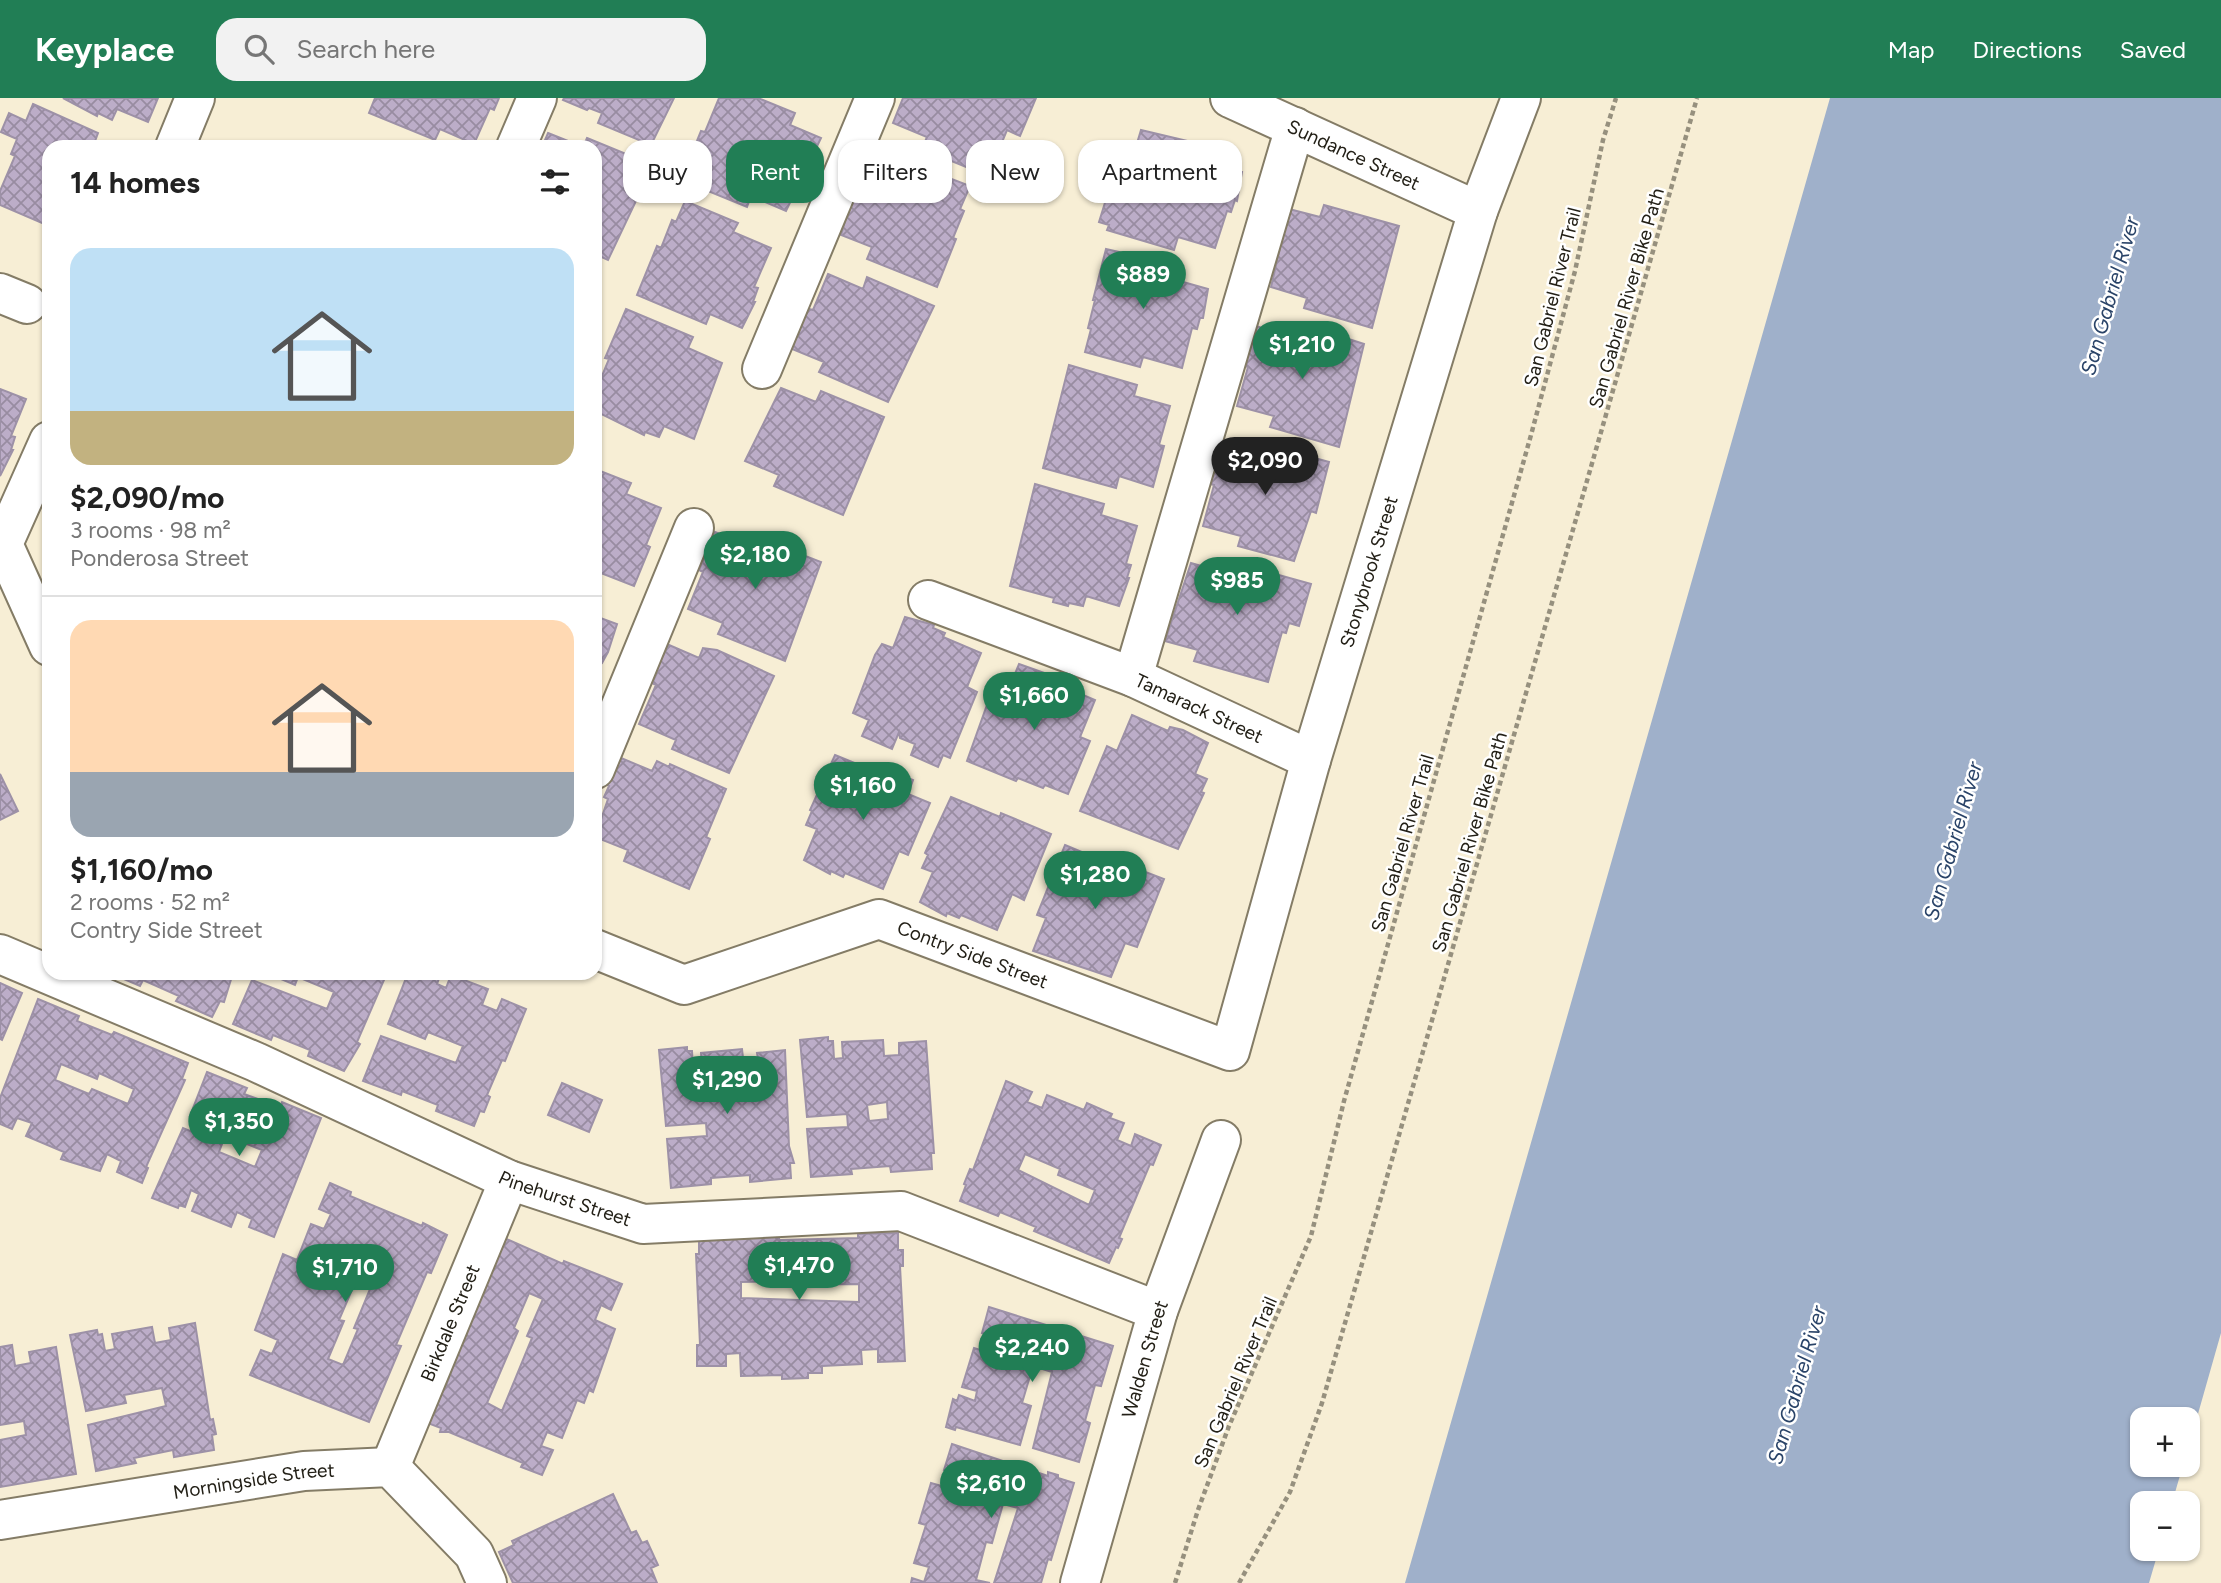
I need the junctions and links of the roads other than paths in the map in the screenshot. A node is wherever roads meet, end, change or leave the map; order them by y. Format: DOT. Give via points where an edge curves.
graph roads {
  1 [pos="195,98"];
  2 [pos="537,98"];
  3 [pos="876,98"];
  4 [pos="1521,98"];
  5 [pos="1264,108"];
  6 [pos="178,140"];
  7 [pos="519,140"];
  8 [pos="1478,212"];
  9 [pos="762,369"];
  10 [pos="42,457"];
  11 [pos="694,528"];
  12 [pos="928,600"];
  13 [pos="42,630"];
  14 [pos="1133,677"];
  15 [pos="602,752"];
  16 [pos="1311,760"];
  17 [pos="602,952"];
  18 [pos="0,954"];
  19 [pos="42,972"];
  20 [pos="62,980"];
  21 [pos="1230,1051"];
  22 [pos="1221,1140"];
  23 [pos="509,1180"];
  24 [pos="1158,1311"];
  25 [pos="390,1467"];
  26 [pos="0,1520"];
  27 [pos="481,1569"];
  28 [pos="1080,1583"];
  1 -- 6 [label="street"];
  2 -- 7 [label="street"];
  3 -- 9 [label="street"];
  4 -- 8 [label="street, Stonybrook Street"];
  5 -- 8 [label="street, Sundance Street"];
  5 -- 14 [label="street"];
  8 -- 16 [label="street, Stonybrook Street"];
  10 -- 13 [label="street" via="4,544"];
  11 -- 15 [label="street"];
  12 -- 14 [label="street, Tamarack Street"];
  14 -- 16 [label="street, Tamarack Street"];
  16 -- 21 [label="street, Stonybrook Street"];
  17 -- 21 [label="street, Contry Side Street" via="684,985 879,919"];
  18 -- 19 [label="street, Pinehurst Street"];
  20 -- 23 [label="street, Pinehurst Street" via="256,1062"];
  22 -- 24 [label="street, Walden Street"];
  23 -- 24 [label="street, Pinehurst Street" via="643,1224 901,1211"];
  23 -- 25 [label="street, Birkdale Street"];
  24 -- 28 [label="street, Walden Street"];
  25 -- 26 [label="street, Morningside Street" via="304,1471"];
  25 -- 27 [label="street"];
}
